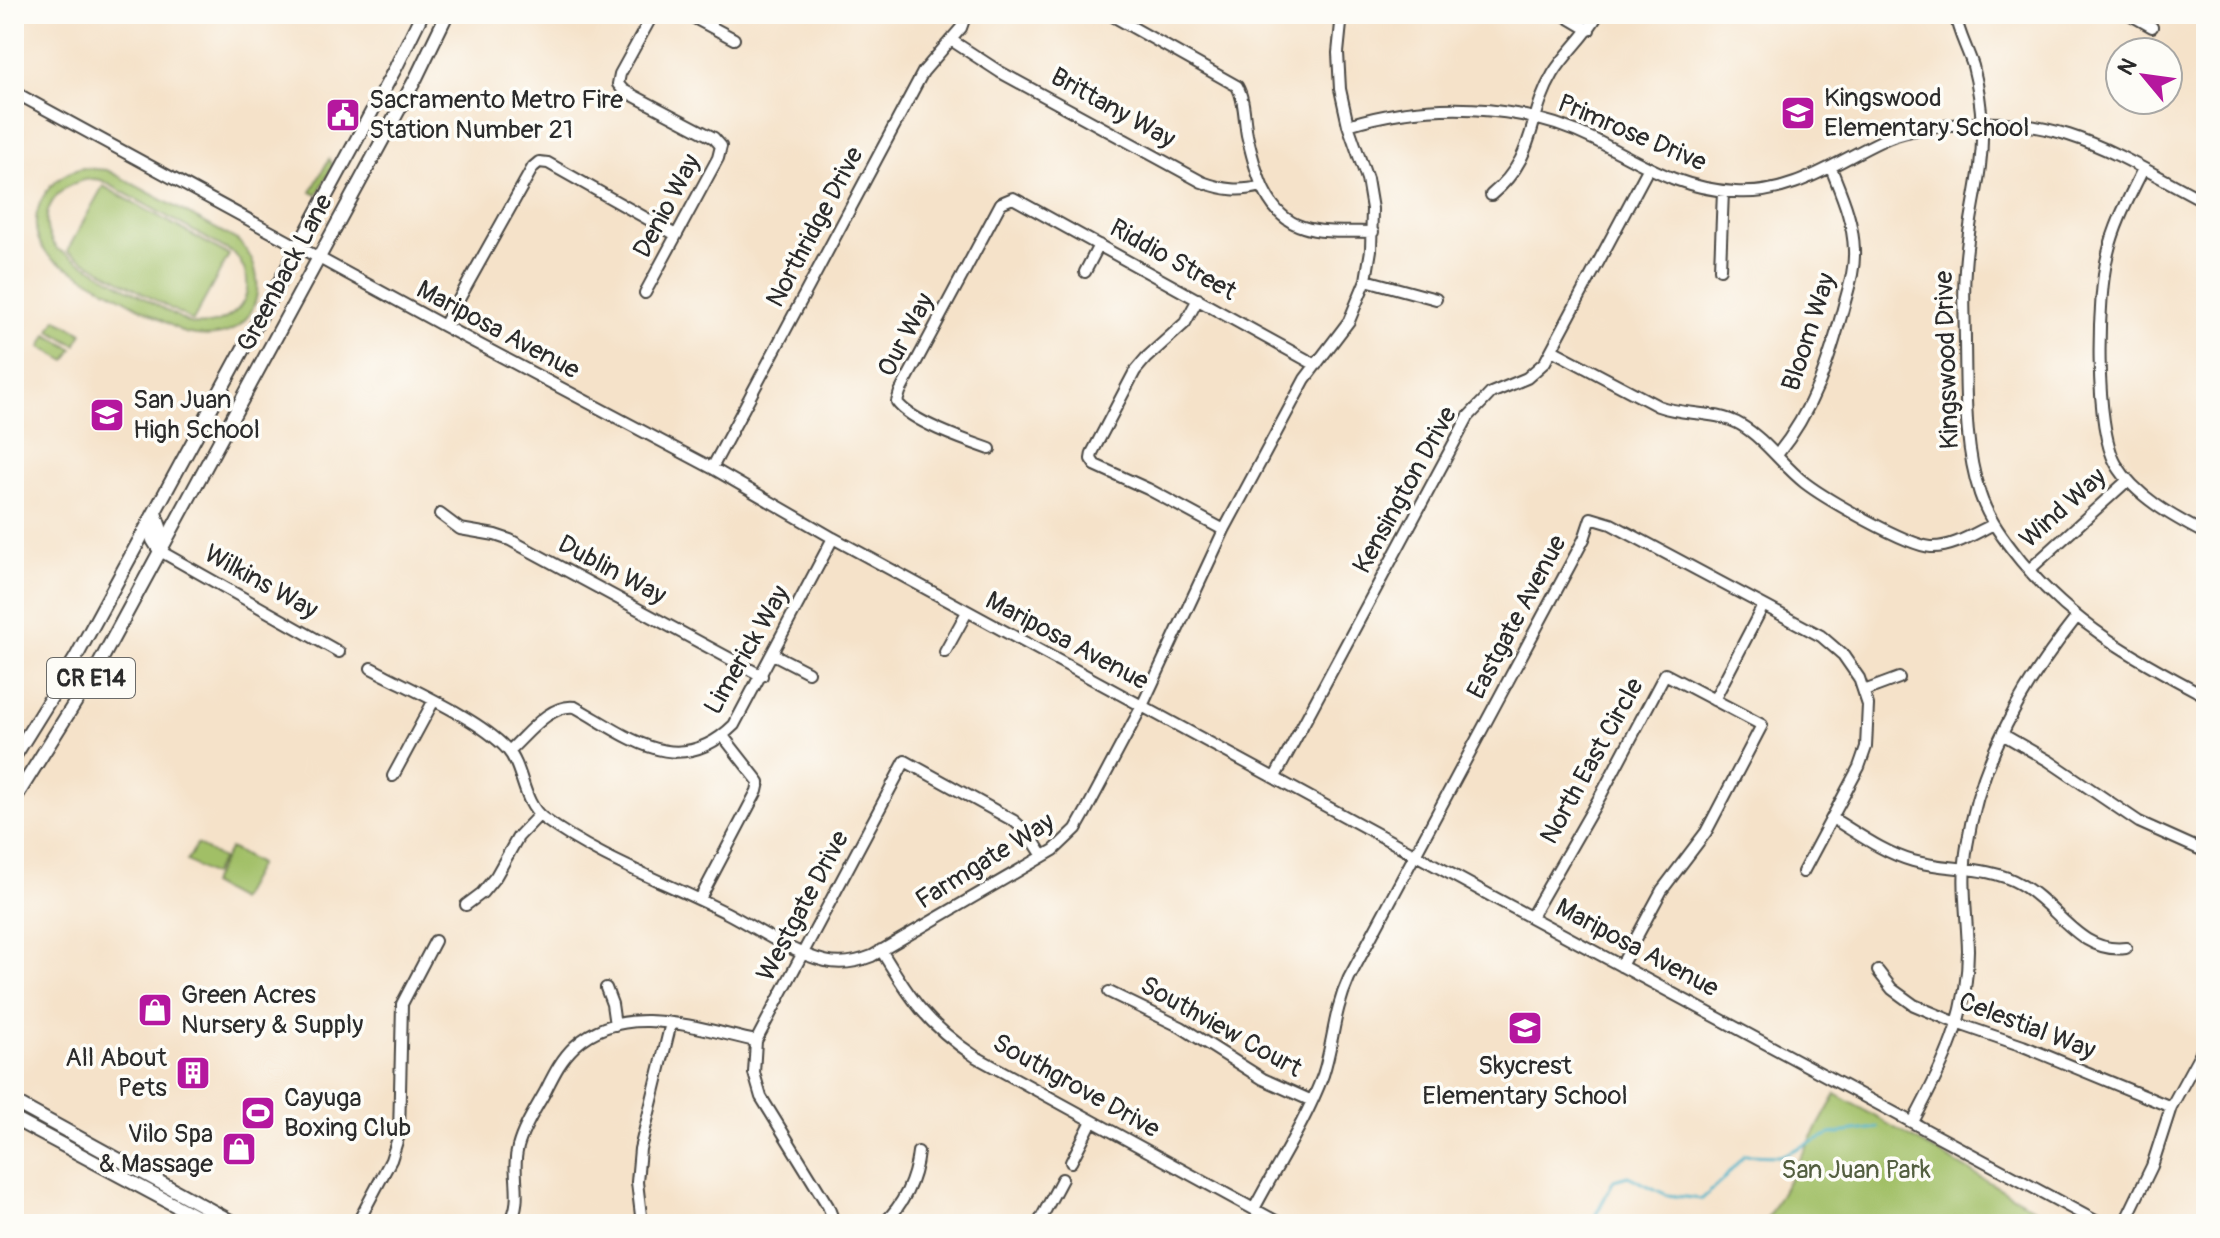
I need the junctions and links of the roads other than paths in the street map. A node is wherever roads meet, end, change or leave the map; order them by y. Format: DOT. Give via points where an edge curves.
graph roads {
  1 [pos="422,14"];
  2 [pos="447,14"];
  3 [pos="653,14"];
  4 [pos="687,14"];
  5 [pos="966,14"];
  6 [pos="1109,14"];
  7 [pos="1342,14"];
  8 [pos="1407,14"];
  9 [pos="1466,14"];
  10 [pos="1562,14"];
  11 [pos="1598,14"];
  12 [pos="1955,14"];
  13 [pos="2130,14"];
  14 [pos="2152,27"];
  15 [pos="1589,30"];
  16 [pos="734,39"];
  17 [pos="951,40"];
  18 [pos="14,92"];
  19 [pos="372,111"];
  20 [pos="1536,118"];
  21 [pos="1982,122"];
  22 [pos="392,123"];
  23 [pos="1348,125"];
  24 [pos="1831,168"];
  25 [pos="1648,169"];
  26 [pos="2143,169"];
  27 [pos="1262,186"];
  28 [pos="1723,191"];
  29 [pos="1491,195"];
  30 [pos="1007,199"];
  31 [pos="2206,202"];
  32 [pos="1373,232"];
  33 [pos="676,235"];
  34 [pos="1099,245"];
  35 [pos="299,246"];
  36 [pos="319,257"];
  37 [pos="1720,269"];
  38 [pos="1085,272"];
  39 [pos="1366,280"];
  40 [pos="645,293"];
  41 [pos="1198,299"];
  42 [pos="1436,299"];
  43 [pos="444,326"];
  44 [pos="1552,350"];
  45 [pos="1316,365"];
  46 [pos="990,449"];
  47 [pos="1777,455"];
  48 [pos="712,468"];
  49 [pos="2128,480"];
  50 [pos="155,513"];
  51 [pos="440,514"];
  52 [pos="1994,524"];
  53 [pos="1224,530"];
  54 [pos="2206,534"];
  55 [pos="833,538"];
  56 [pos="160,551"];
  57 [pos="2029,570"];
  58 [pos="1763,606"];
  59 [pos="967,612"];
  60 [pos="2076,618"];
  61 [pos="339,652"];
  62 [pos="945,652"];
  63 [pos="773,654"];
  64 [pos="371,668"];
  65 [pos="808,672"];
  66 [pos="762,676"];
  67 [pos="1899,678"];
  68 [pos="1864,691"];
  69 [pos="2206,696"];
  70 [pos="1714,700"];
  71 [pos="433,702"];
  72 [pos="1142,706"];
  73 [pos="2002,734"];
  74 [pos="723,736"];
  75 [pos="509,751"];
  76 [pos="14,757"];
  77 [pos="393,776"];
  78 [pos="1275,777"];
  79 [pos="14,800"];
  80 [pos="539,815"];
  81 [pos="1832,818"];
  82 [pos="2206,852"];
  83 [pos="1415,854"];
  84 [pos="1043,856"];
  85 [pos="1964,869"];
  86 [pos="1803,872"];
  87 [pos="700,899"];
  88 [pos="466,905"];
  89 [pos="1531,917"];
  90 [pos="435,941"];
  91 [pos="2126,948"];
  92 [pos="881,950"];
  93 [pos="803,953"];
  94 [pos="1621,966"];
  95 [pos="1878,971"];
  96 [pos="606,988"];
  97 [pos="1109,992"];
  98 [pos="671,1023"];
  99 [pos="1959,1024"];
  100 [pos="615,1025"];
  101 [pos="756,1041"];
  102 [pos="2206,1043"];
  103 [pos="1312,1101"];
  104 [pos="14,1102"];
  105 [pos="2171,1107"];
  106 [pos="14,1119"];
  107 [pos="1092,1121"];
  108 [pos="1913,1122"];
  109 [pos="918,1152"];
  110 [pos="81,1153"];
  111 [pos="1071,1162"];
  112 [pos="136,1169"];
  113 [pos="1062,1179"];
  114 [pos="168,1200"];
  115 [pos="1254,1209"];
  116 [pos="210,1224"];
  117 [pos="236,1224"];
  118 [pos="357,1224"];
  119 [pos="509,1224"];
  120 [pos="642,1224"];
  121 [pos="835,1224"];
  122 [pos="883,1224"];
  123 [pos="1038,1224"];
  124 [pos="1281,1224"];
  125 [pos="2101,1224"];
  126 [pos="2124,1224"];
  1 -- 19 [label="main road, Greenback Lane / CR E14"];
  2 -- 22 [label="main road, Greenback Lane / CR E14"];
  3 -- 33 [label="street, Denio Way" via="618,84 721,146"];
  4 -- 16 [label="street"];
  5 -- 17 [label="street, Northridge Drive"];
  6 -- 27 [label="street" via="1237,86"];
  7 -- 23 [label="street, Farmgate Way" via="1338,77"];
  8 -- 9 [label="street"];
  10 -- 15 [label="street"];
  11 -- 15 [label="street"];
  12 -- 21 [label="street, Kingswood Drive" via="1973,66"];
  13 -- 14 [label="street"];
  15 -- 20 [label="street" via="1552,75"];
  17 -- 27 [label="street, Brittany Way" via="1202,182 1244,191"];
  17 -- 48 [label="street, Northridge Drive" via="923,72"];
  18 -- 35 [label="street, Mariposa Avenue"];
  19 -- 22 [label="main road"];
  19 -- 35 [label="main road, Greenback Lane / CR E14"];
  20 -- 23 [label="street, Primrose Drive" via="1458,110 1392,114"];
  20 -- 25 [label="street, Primrose Drive" via="1595,140"];
  20 -- 29 [label="street" via="1514,172"];
  21 -- 24 [label="street, Primrose Drive" via="1901,134"];
  21 -- 26 [label="street, Primrose Drive" via="2072,134"];
  21 -- 52 [label="street, Kingswood Drive" via="1979,188 1965,269 1966,400 1971,458"];
  22 -- 36 [label="main road, Greenback Lane / CR E14"];
  23 -- 32 [label="street, Farmgate Way" via="1369,190"];
  24 -- 28 [label="street, Primrose Drive" via="1794,184"];
  24 -- 47 [label="street, Bloom Way" via="1849,211 1851,277 1818,388"];
  25 -- 28 [label="street, Primrose Drive"];
  25 -- 44 [label="street, Kensington Drive"];
  26 -- 31 [label="street, Primrose Drive"];
  26 -- 49 [label="street" via="2113,234 2101,294 2103,423 2111,455"];
  27 -- 32 [label="street" via="1276,210 1292,223"];
  28 -- 37 [label="street"];
  30 -- 34 [label="street, Riddio Street"];
  30 -- 46 [label="street, Our Way" via="897,402 938,428"];
  32 -- 39 [label="street, Farmgate Way"];
  33 -- 40 [label="street, Denio Way"];
  33 -- 43 [label="street" via="539,162"];
  34 -- 38 [label="street"];
  34 -- 41 [label="street, Riddio Street"];
  35 -- 36 [label="street, Mariposa Avenue"];
  35 -- 50 [label="main road, Greenback Lane / CR E14"];
  36 -- 43 [label="street, Mariposa Avenue"];
  36 -- 56 [label="main road, Greenback Lane / CR E14"];
  39 -- 42 [label="street"];
  39 -- 45 [label="street, Farmgate Way" via="1349,321"];
  41 -- 45 [label="street, Riddio Street"];
  41 -- 53 [label="street" via="1185,323 1135,371 1091,459"];
  43 -- 48 [label="street, Mariposa Avenue"];
  44 -- 47 [label="street" via="1658,406 1739,424"];
  44 -- 78 [label="street, Kensington Drive" via="1537,371 1491,393 1468,417"];
  45 -- 53 [label="street, Farmgate Way"];
  47 -- 52 [label="street" via="1831,500 1930,547"];
  48 -- 55 [label="street, Mariposa Avenue"];
  49 -- 54 [label="street" via="2168,513"];
  49 -- 57 [label="street, Wind Way"];
  50 -- 56 [label="main road" via="160,527 153,540"];
  50 -- 76 [label="main road, Greenback Lane / CR E14"];
  51 -- 66 [label="street, Dublin Way" via="460,529 510,540"];
  52 -- 57 [label="street, Kingswood Drive"];
  53 -- 72 [label="street, Farmgate Way"];
  55 -- 59 [label="street, Mariposa Avenue"];
  55 -- 63 [label="street, Limerick Way"];
  56 -- 61 [label="street, Wilkins Way"];
  56 -- 79 [label="main road, Greenback Lane / CR E14" via="98,666"];
  57 -- 60 [label="street, Kingswood Drive"];
  58 -- 68 [label="street, Eastgate Avenue" via="1833,645 1852,666"];
  58 -- 70 [label="street"];
  58 -- 83 [label="street, Eastgate Avenue" via="1591,518"];
  59 -- 62 [label="street"];
  59 -- 72 [label="street, Mariposa Avenue"];
  60 -- 69 [label="street, Kingswood Drive" via="2124,652"];
  60 -- 73 [label="street" via="2032,677"];
  63 -- 65 [label="street"];
  63 -- 66 [label="street, Limerick Way"];
  64 -- 71 [label="street"];
  66 -- 74 [label="street, Limerick Way"];
  67 -- 68 [label="street"];
  68 -- 81 [label="street, Eastgate Avenue" via="1866,747"];
  70 -- 89 [label="street, North East Circle" via="1665,674"];
  70 -- 94 [label="street, North East Circle" via="1762,725 1706,832 1662,890"];
  71 -- 75 [label="street"];
  71 -- 77 [label="street"];
  72 -- 78 [label="street, Mariposa Avenue"];
  72 -- 84 [label="street, Farmgate Way" via="1076,829"];
  73 -- 82 [label="street" via="2139,822"];
  73 -- 85 [label="street" via="1974,808"];
  74 -- 75 [label="street, Limerick Way" via="708,747 670,752 641,744 565,706"];
  74 -- 87 [label="street" via="759,782"];
  75 -- 80 [label="street"];
  78 -- 83 [label="street, Mariposa Avenue"];
  80 -- 87 [label="street, Farmgate Way" via="589,846"];
  80 -- 88 [label="street" via="482,893"];
  81 -- 85 [label="street" via="1912,861"];
  81 -- 86 [label="street, Eastgate Avenue"];
  83 -- 89 [label="street, Mariposa Avenue"];
  83 -- 103 [label="street, Eastgate Avenue" via="1340,998"];
  84 -- 92 [label="street, Farmgate Way"];
  84 -- 93 [label="street, Westgate Drive" via="1014,821 905,761"];
  85 -- 91 [label="street" via="1992,873 2027,888 2090,944"];
  85 -- 99 [label="street" via="1967,966"];
  87 -- 93 [label="street, Farmgate Way"];
  89 -- 94 [label="street, Mariposa Avenue"];
  90 -- 118 [label="street" via="402,1004 399,1135"];
  92 -- 93 [label="street, Farmgate Way" via="841,963"];
  92 -- 107 [label="street, Southgrove Drive" via="910,998 955,1042"];
  93 -- 101 [label="street, Westgate Drive"];
  94 -- 108 [label="street, Mariposa Avenue"];
  95 -- 99 [label="street, Celestial Way" via="1902,998"];
  96 -- 100 [label="street"];
  97 -- 103 [label="street, Southview Court"];
  98 -- 100 [label="street"];
  98 -- 101 [label="street"];
  98 -- 120 [label="street" via="640,1149"];
  99 -- 105 [label="street, Celestial Way"];
  99 -- 108 [label="street"];
  100 -- 119 [label="street" via="573,1048 525,1128 516,1157 519,1199"];
  101 -- 121 [label="street, Westgate Drive" via="754,1073 761,1097"];
  102 -- 105 [label="street"];
  103 -- 115 [label="street, Eastgate Avenue"];
  104 -- 112 [label="main road"];
  105 -- 126 [label="street" via="2152,1166"];
  106 -- 110 [label="main road"];
  107 -- 111 [label="street"];
  107 -- 115 [label="street, Southgrove Drive"];
  108 -- 125 [label="street, Mariposa Avenue"];
  109 -- 122 [label="street" via="908,1192"];
  110 -- 112 [label="main road" via="90,1151"];
  110 -- 114 [label="main road"];
  112 -- 114 [label="main road" via="137,1176 160,1188"];
  112 -- 117 [label="main road"];
  113 -- 123 [label="street"];
  114 -- 116 [label="main road"];
  115 -- 124 [label="street, Southgrove Drive"];
}
